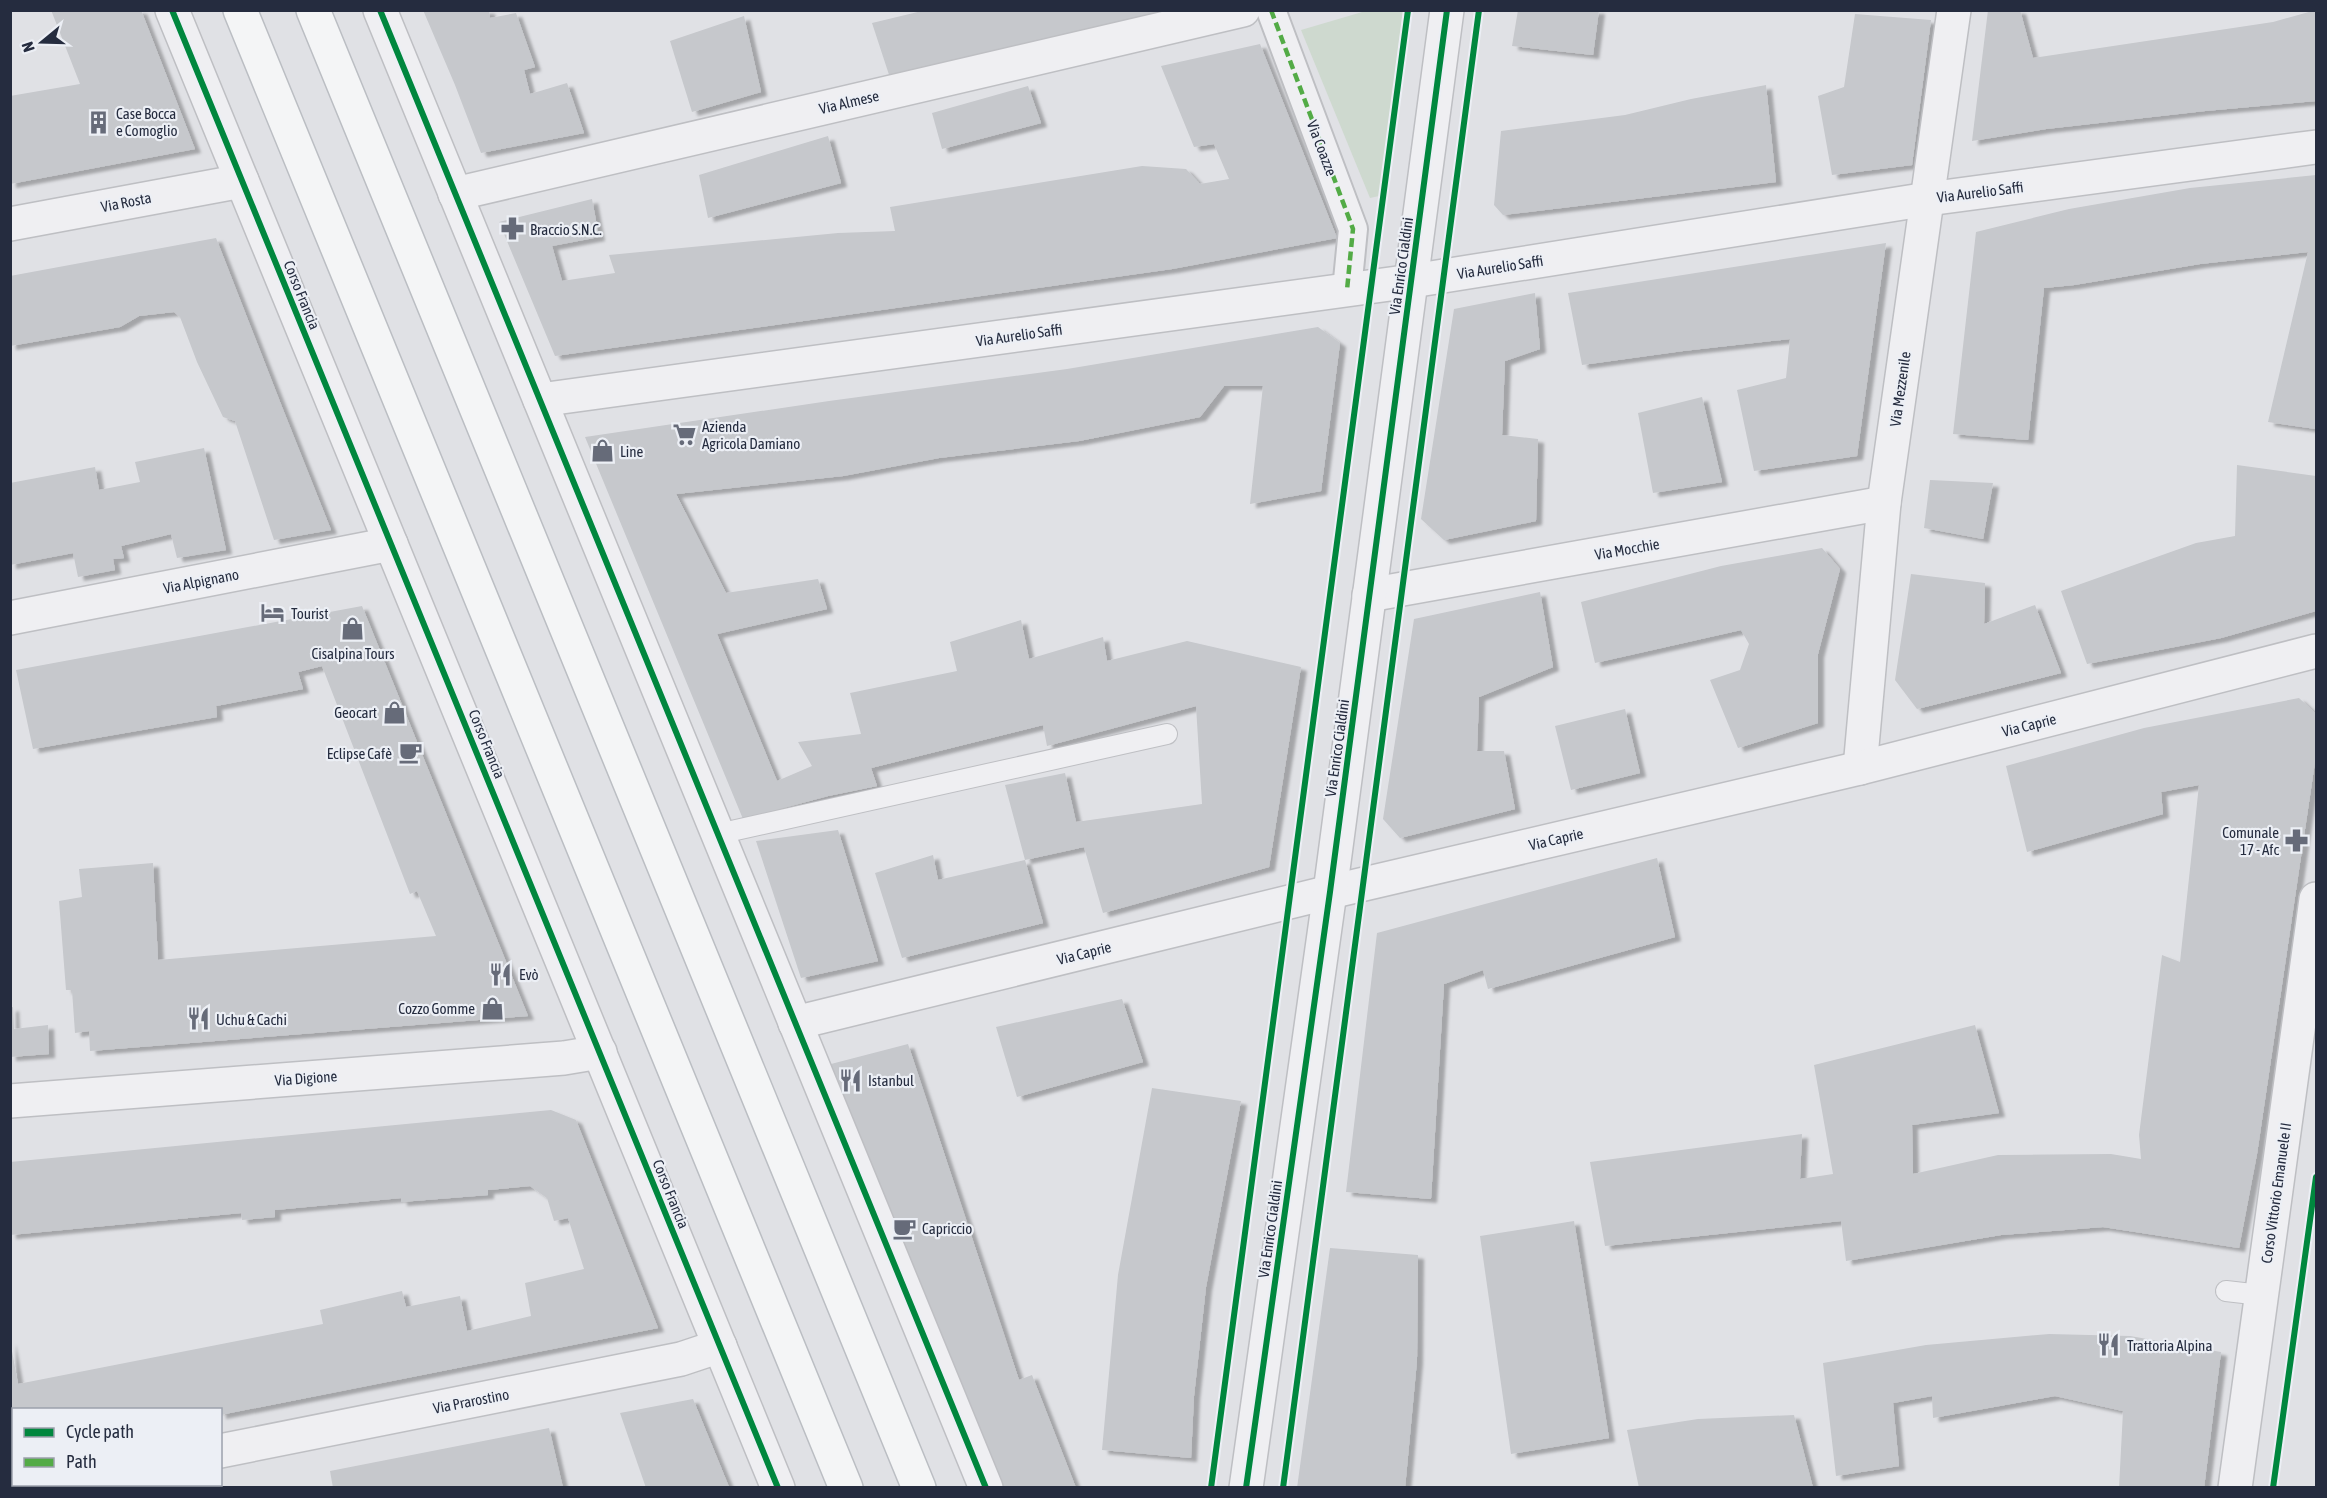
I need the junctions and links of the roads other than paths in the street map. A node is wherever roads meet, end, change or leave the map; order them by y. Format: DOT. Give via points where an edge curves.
graph roads {
  1 [pos="172,10"];
  2 [pos="240,10"];
  3 [pos="313,10"];
  4 [pos="380,10"];
  5 [pos="1243,10"];
  6 [pos="1271,10"];
  7 [pos="1447,10"];
  8 [pos="1954,10"];
  9 [pos="2316,147"];
  10 [pos="242,181"];
  11 [pos="455,194"];
  12 [pos="1928,199"];
  13 [pos="10,224"];
  14 [pos="1412,281"];
  15 [pos="1347,290"];
  16 [pos="540,400"];
  17 [pos="1884,503"];
  18 [pos="392,544"];
  19 [pos="1370,595"];
  20 [pos="10,618"];
  21 [pos="2316,651"];
  22 [pos="1167,734"];
  23 [pos="1860,768"];
  24 [pos="718,834"];
  25 [pos="1330,892"];
  26 [pos="2316,899"];
  27 [pos="795,1023"];
  28 [pos="600,1053"];
  29 [pos="10,1101"];
  30 [pos="2226,1291"];
  31 [pos="2262,1295"];
  32 [pos="720,1346"];
  33 [pos="222,1451"];
  34 [pos="778,1488"];
  35 [pos="846,1488"];
  36 [pos="919,1488"];
  37 [pos="986,1488"];
  38 [pos="1246,1488"];
  39 [pos="2235,1488"];
  1 -- 10 [label="street, Corso Francia"];
  2 -- 35 [label="main road"];
  3 -- 36 [label="main road"];
  4 -- 11 [label="street"];
  5 -- 11 [label="street, Via Almese"];
  6 -- 15 [label="street, Via Coazze" via="1353,229"];
  7 -- 14 [label="street, Via Enrico Cialdini"];
  8 -- 12 [label="street, Via Mezzenile"];
  9 -- 12 [label="street, Via Aurelio Saffi"];
  10 -- 13 [label="street, Via Rosta"];
  10 -- 18 [label="street, Corso Francia"];
  11 -- 16 [label="street"];
  12 -- 14 [label="street, Via Aurelio Saffi"];
  12 -- 17 [label="street, Via Mezzenile"];
  14 -- 15 [label="street, Via Aurelio Saffi"];
  14 -- 19 [label="street, Via Enrico Cialdini"];
  15 -- 16 [label="street, Via Aurelio Saffi"];
  16 -- 24 [label="street"];
  17 -- 19 [label="street, Via Mocchie"];
  17 -- 23 [label="street, Via Mezzenile"];
  18 -- 20 [label="street, Via Alpignano"];
  18 -- 28 [label="street, Corso Francia"];
  19 -- 25 [label="street, Via Enrico Cialdini"];
  21 -- 23 [label="street, Via Caprie"];
  22 -- 24 [label="lane"];
  23 -- 25 [label="street, Via Caprie"];
  24 -- 27 [label="street"];
  25 -- 27 [label="street, Via Caprie"];
  25 -- 38 [label="street, Via Enrico Cialdini"];
  26 -- 31 [label="street, Corso Vittorio Emanuele II"];
  27 -- 37 [label="street"];
  28 -- 29 [label="street, Via Digione"];
  28 -- 32 [label="street, Corso Francia"];
  30 -- 31 [label="lane"];
  31 -- 39 [label="street, Corso Vittorio Emanuele II"];
  32 -- 33 [label="street, Via Prarostino" via="681,1359"];
  32 -- 34 [label="street, Corso Francia"];
}
